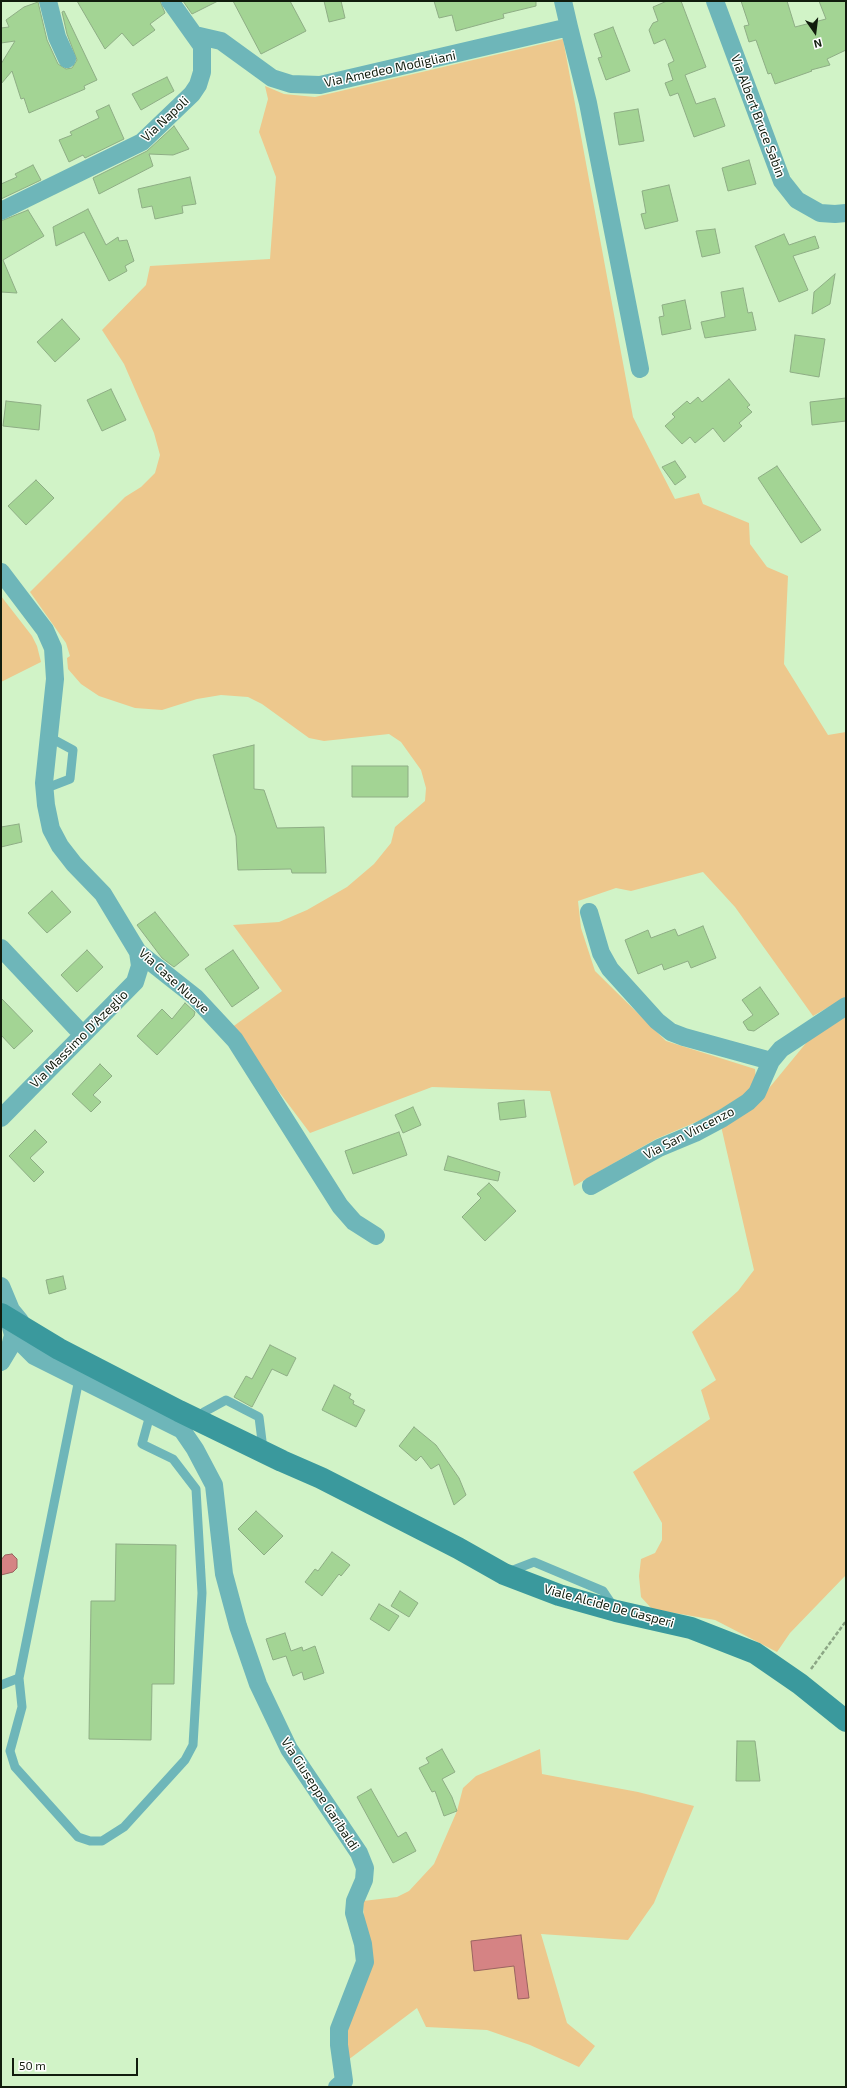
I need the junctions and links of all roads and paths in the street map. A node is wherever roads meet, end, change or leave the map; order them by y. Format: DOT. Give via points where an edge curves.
graph roads {
  1 [pos="48,1"];
  2 [pos="170,1"];
  3 [pos="562,1"];
  4 [pos="715,1"];
  5 [pos="569,27"];
  6 [pos="195,35"];
  7 [pos="66,58"];
  8 [pos="1,211"];
  9 [pos="846,212"];
  10 [pos="640,369"];
  11 [pos="1,572"];
  12 [pos="49,737"];
  13 [pos="44,789"];
  14 [pos="589,912"];
  15 [pos="1,948"];
  16 [pos="138,952"];
  17 [pos="846,1006"];
  18 [pos="82,1034"];
  19 [pos="771,1061"];
  20 [pos="1,1118"];
  21 [pos="591,1186"];
  22 [pos="376,1236"];
  23 [pos="1,1286"];
  24 [pos="8,1321"];
  25 [pos="34,1356"];
  26 [pos="1,1362"];
  27 [pos="1,1366"];
  28 [pos="79,1379"];
  29 [pos="150,1415"];
  30 [pos="181,1421"];
  31 [pos="321,1478"];
  32 [pos="846,1621"];
  33 [pos="19,1678"];
  34 [pos="800,1684"];
  35 [pos="1,1685"];
  36 [pos="846,1721"];
  37 [pos="342,2085"];
  1 -- 7 [label="street" via="57,37"];
  2 -- 6 [label="street, Via Napoli"];
  3 -- 5 [label="street"];
  4 -- 9 [label="street, Via Albert Bruce Sabin" via="782,181 797,200 820,213"];
  5 -- 6 [label="street, Via Amedeo Modigliani" via="320,85 291,84 272,78 221,41"];
  5 -- 10 [label="street" via="588,103"];
  6 -- 8 [label="street, Via Napoli" via="202,46 202,72 198,85 192,94 142,142"];
  11 -- 12 [label="street, Via Case Nuove" via="45,630 53,648 55,679"];
  12 -- 13 [label="street, Via Case Nuove"];
  12 -- 13 [label="lane" via="73,750 70,778"];
  13 -- 16 [label="street, Via Case Nuove" via="51,829 60,846 103,894"];
  14 -- 19 [label="street" via="596,941 610,969 657,1021 671,1032"];
  15 -- 18 [label="street"];
  16 -- 18 [label="street, Via Massimo D'Azeglio" via="140,966 135,982"];
  16 -- 22 [label="street, Via Case Nuove" via="195,997 235,1040 340,1206 354,1222"];
  17 -- 19 [label="street, Via San Vincenzo" via="780,1049"];
  18 -- 20 [label="street, Via Massimo D'Azeglio"];
  19 -- 21 [label="street, Via San Vincenzo" via="757,1093 748,1102 695,1133 659,1148"];
  23 -- 24 [label="street" via="11,1310"];
  24 -- 25 [label="street"];
  24 -- 26 [label="street" via="10,1347"];
  24 -- 30 [label="main road"];
  24 -- 31 [label="main road" via="65,1341 287,1454"];
  25 -- 27 [label="street" via="12,1360"];
  25 -- 28 [label="street"];
  28 -- 29 [label="street"];
  28 -- 33 [label="lane"];
  29 -- 30 [label="street"];
  29 -- 33 [label="lane" via="142,1444 173,1460 196,1489 202,1593 193,1745 185,1760 124,1827 102,1841 90,1841 78,1836 15,1766 10,1751 22,1707"];
  30 -- 31 [label="main road"];
  30 -- 37 [label="street, Via Giuseppe Garibaldi" via="214,1485 224,1574 258,1684 289,1749 359,1853 364,1868 364,1880 355,1901 354,1913 365,1962 340,2029"];
  31 -- 34 [label="main road, Viale Alcide De Gasperi" via="504,1574 559,1595 691,1628 720,1638 755,1653"];
  32 -- 34 [label="path"];
  33 -- 35 [label="lane"];
  34 -- 36 [label="main road, Viale Alcide De Gasperi"];
}
